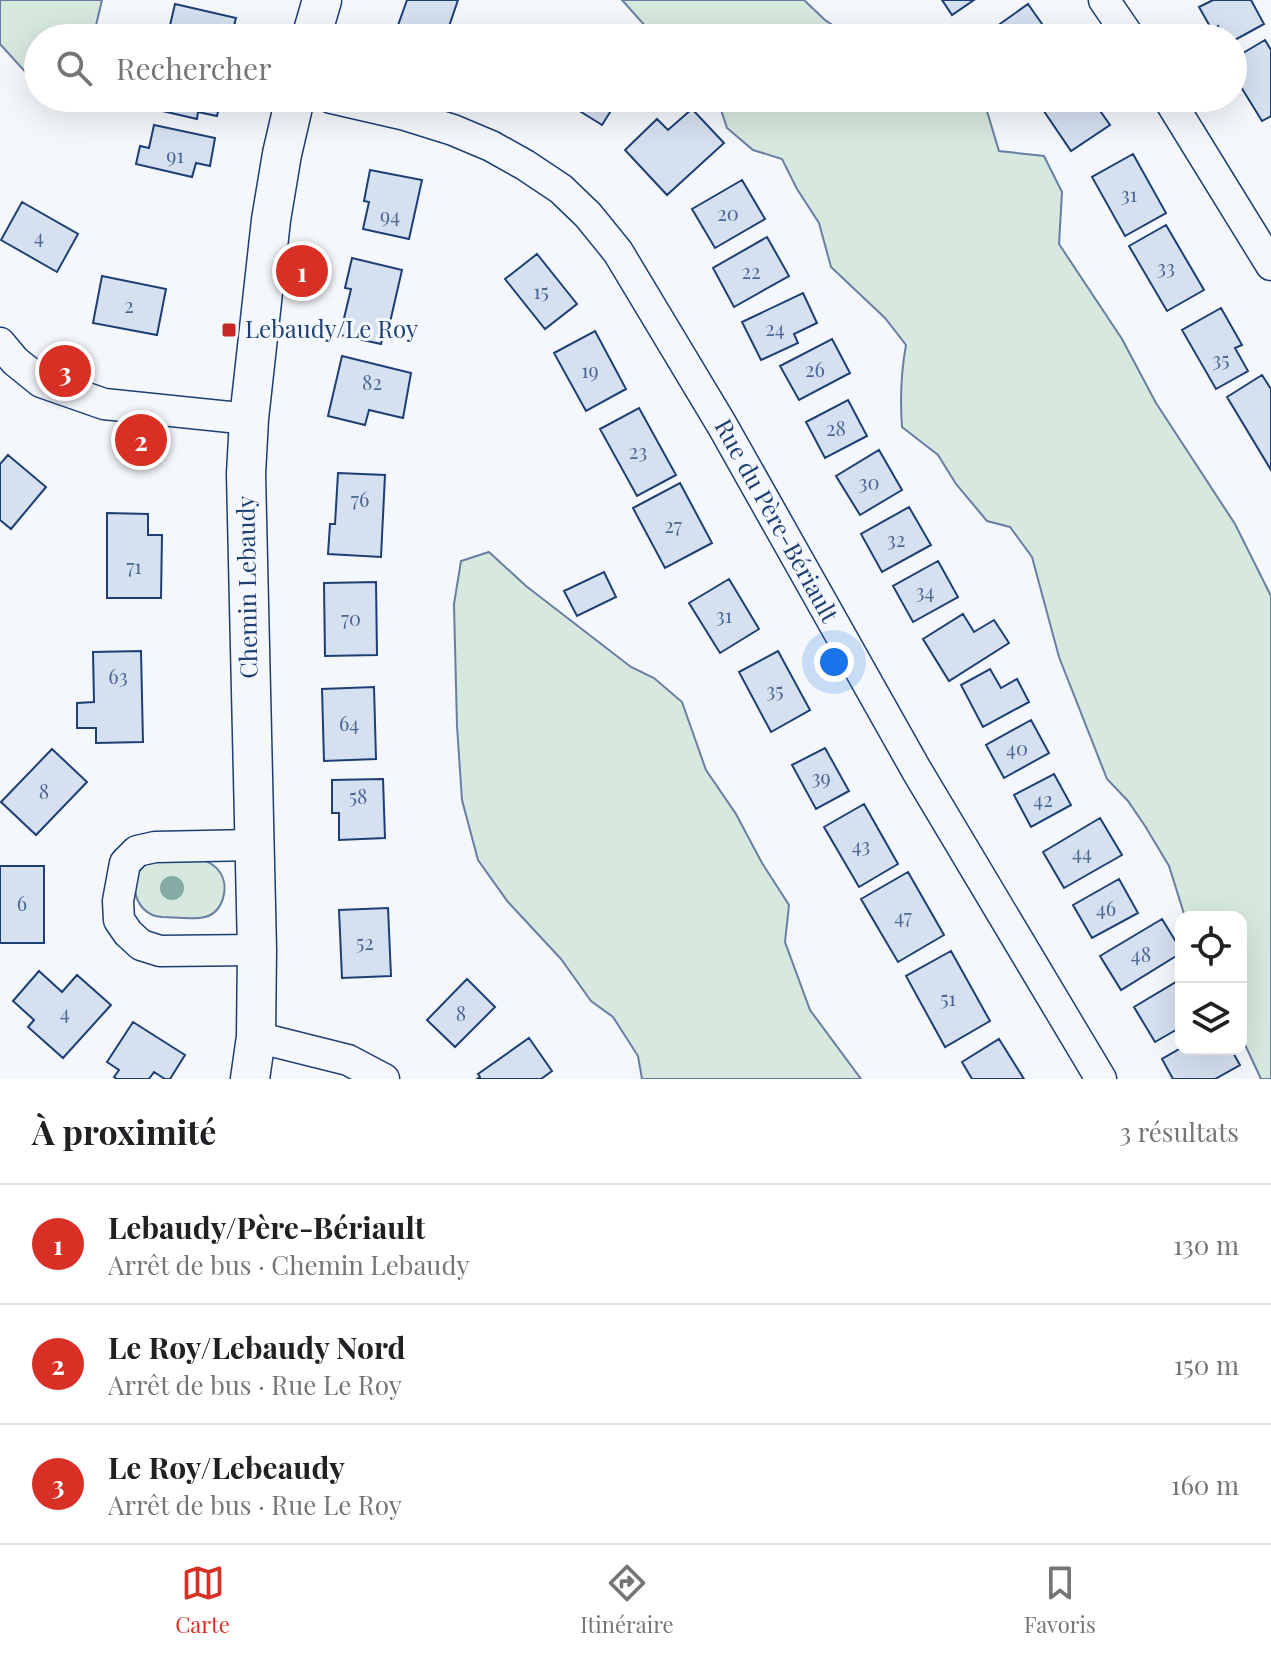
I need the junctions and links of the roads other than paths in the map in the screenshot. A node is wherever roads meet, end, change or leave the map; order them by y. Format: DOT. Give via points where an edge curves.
graph roads {
  1 [pos="322,0"];
  2 [pos="1104,0"];
  3 [pos="315,24"];
  4 [pos="1120,24"];
  5 [pos="292,112"];
  6 [pos="392,112"];
  7 [pos="1177,112"];
  8 [pos="1271,265"];
  9 [pos="0,343"];
  10 [pos="249,419"];
  11 [pos="254,845"];
  12 [pos="257,950"];
  13 [pos="256,1037"];
  14 [pos="250,1079"];
  15 [pos="384,1079"];
  16 [pos="1101,1079"];
  1 -- 3 [label="street"];
  2 -- 4 [label="street"];
  5 -- 10 [label="street, Chemin Lebaudy" via="271,220"];
  6 -- 16 [label="street, Rue du Père-Bériault" via="453,130 525,165 561,189 618,252"];
  7 -- 8 [label="street"];
  9 -- 10 [label="street" via="41,382 104,404"];
  10 -- 11 [label="street, Chemin Lebaudy"];
  11 -- 12 [label="street, Chemin Lebaudy"];
  11 -- 12 [label="street" via="137,851 125,863 118,901 119,920 141,945 160,951"];
  12 -- 13 [label="street, Chemin Lebaudy"];
  13 -- 14 [label="street, Chemin Lebaudy"];
  13 -- 15 [label="street" via="348,1060"];
}
